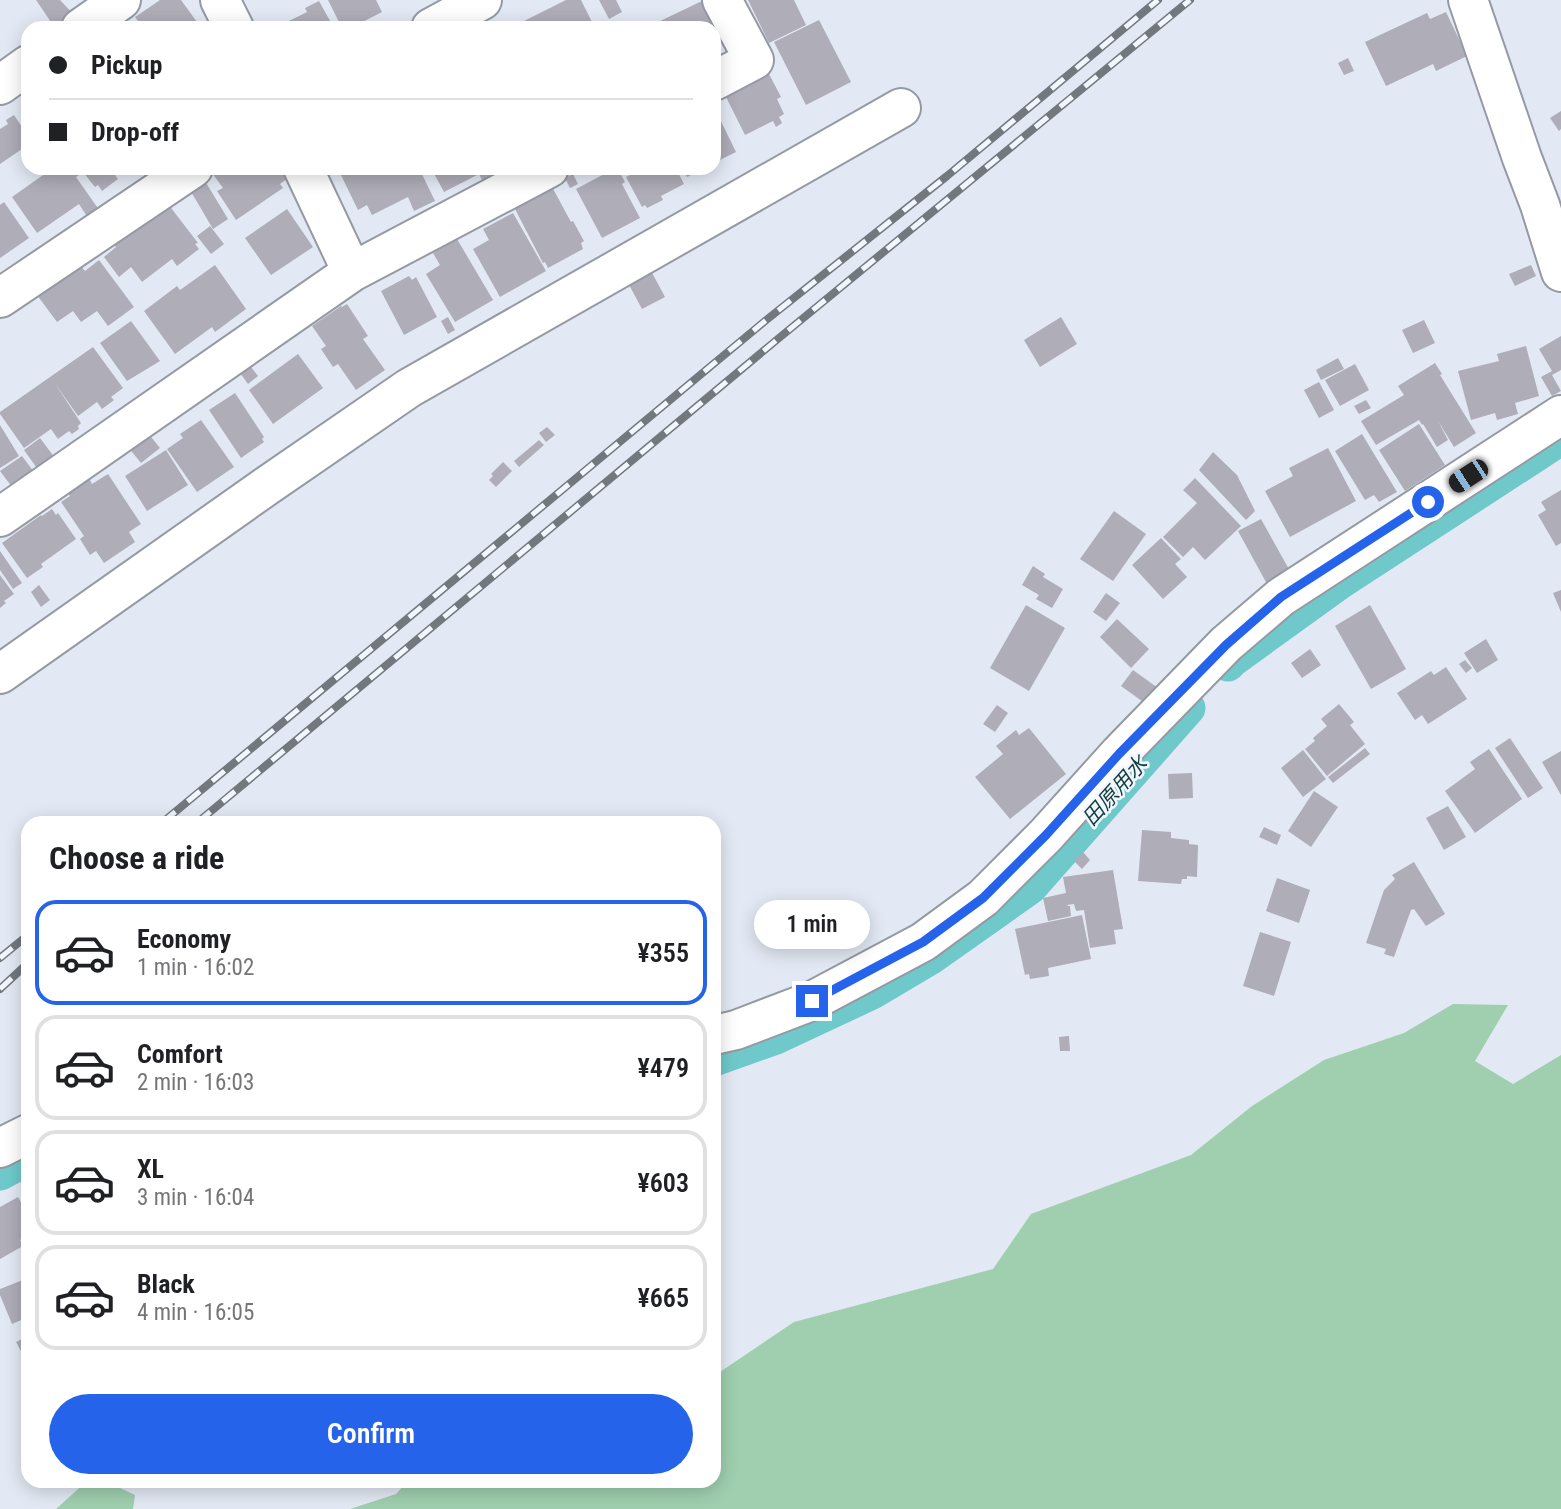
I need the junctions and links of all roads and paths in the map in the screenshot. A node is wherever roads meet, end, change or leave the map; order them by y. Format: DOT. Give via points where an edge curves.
graph roads {
  1 [pos="121,0"];
  2 [pos="220,0"];
  3 [pos="482,0"];
  4 [pos="722,0"];
  5 [pos="1468,0"];
  6 [pos="91,21"];
  7 [pos="230,21"];
  8 [pos="444,21"];
  9 [pos="21,70"];
  10 [pos="721,77"];
  11 [pos="0,85"];
  12 [pos="901,108"];
  13 [pos="183,175"];
  14 [pos="306,175"];
  15 [pos="536,175"];
  16 [pos="352,272"];
  17 [pos="1561,272"];
  18 [pos="0,299"];
  19 [pos="1561,415"];
  20 [pos="0,517"];
  21 [pos="0,674"];
  22 [pos="721,1033"];
  23 [pos="21,1138"];
  24 [pos="0,1148"];
  1 -- 6 [label="street"];
  2 -- 7 [label="street"];
  3 -- 8 [label="street"];
  4 -- 10 [label="street" via="754,60"];
  5 -- 17 [label="street"];
  9 -- 11 [label="street"];
  12 -- 21 [label="street" via="409,387"];
  13 -- 18 [label="street"];
  14 -- 16 [label="street"];
  15 -- 16 [label="street"];
  16 -- 20 [label="street"];
  19 -- 22 [label="street" via="1281,597 1226,645 983,898 923,942 812,1001"];
  23 -- 24 [label="street"];
}
